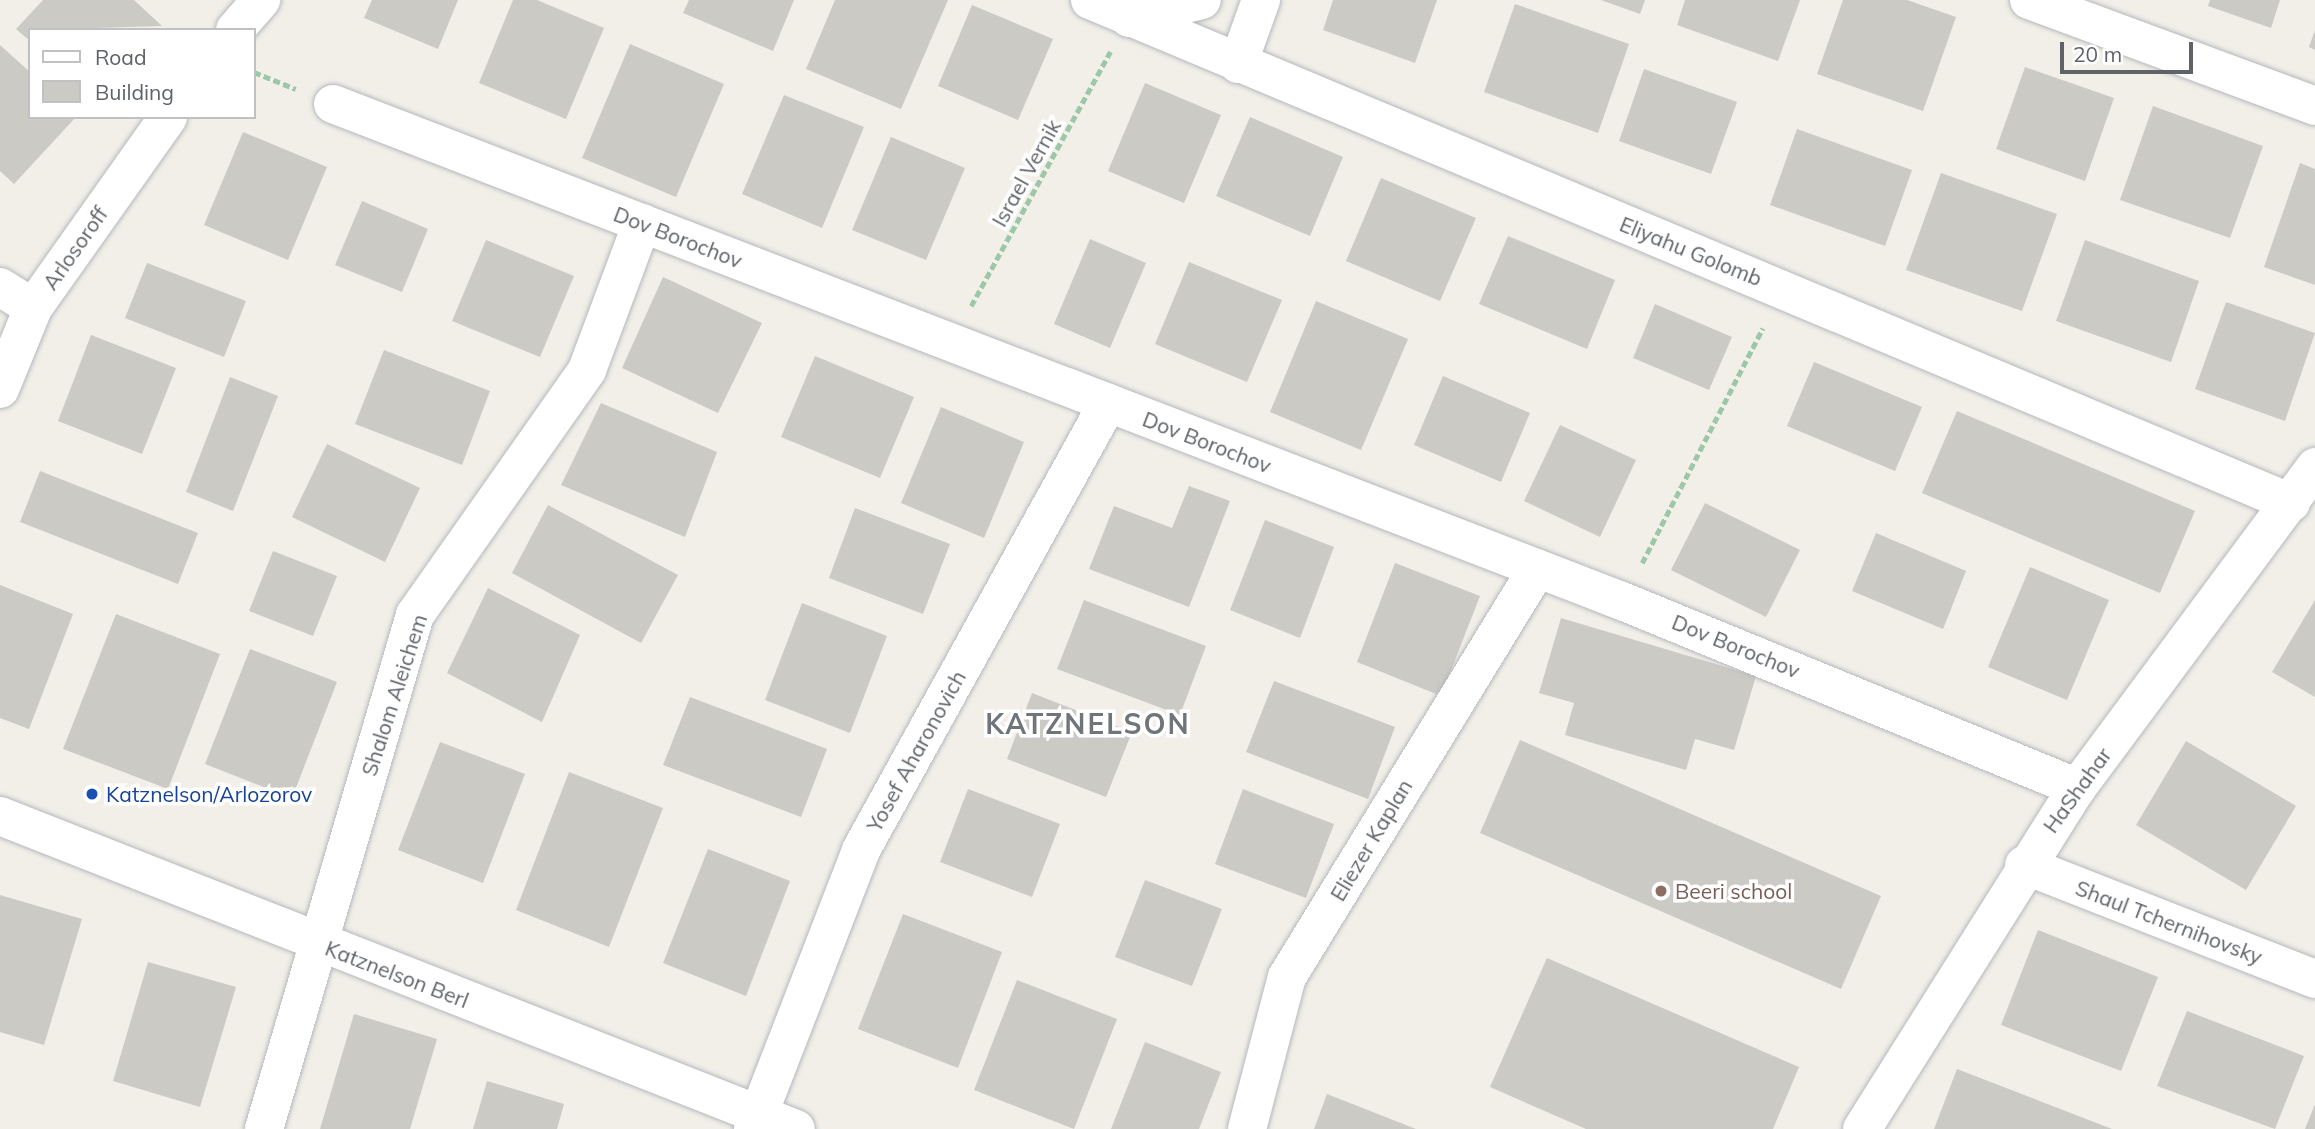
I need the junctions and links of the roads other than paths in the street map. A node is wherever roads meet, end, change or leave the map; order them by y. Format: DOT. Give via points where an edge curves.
graph roads {
  1 [pos="261,0"];
  2 [pos="1090,0"];
  3 [pos="1202,0"];
  4 [pos="1261,0"];
  5 [pos="2029,0"];
  6 [pos="1129,18"];
  7 [pos="237,28"];
  8 [pos="1238,64"];
  9 [pos="333,104"];
  10 [pos="2315,106"];
  11 [pos="167,119"];
  12 [pos="642,223"];
  13 [pos="0,287"];
  14 [pos="33,308"];
  15 [pos="0,389"];
  16 [pos="1108,403"];
  17 [pos="2315,467"];
  18 [pos="2291,503"];
  19 [pos="1537,569"];
  20 [pos="2077,788"];
  21 [pos="0,816"];
  22 [pos="2024,866"];
  23 [pos="319,944"];
  24 [pos="2315,979"];
  25 [pos="755,1121"];
  26 [pos="264,1129"];
  27 [pos="796,1129"];
  28 [pos="1247,1129"];
  29 [pos="1862,1129"];
  1 -- 7 [label="street"];
  2 -- 6 [label="street, Eliyahu Golomb"];
  3 -- 6 [label="street"];
  4 -- 8 [label="street"];
  5 -- 10 [label="street"];
  6 -- 8 [label="street, Eliyahu Golomb"];
  8 -- 18 [label="street, Eliyahu Golomb"];
  9 -- 12 [label="street, Dov Borochov"];
  11 -- 14 [label="street, Arlosoroff"];
  12 -- 16 [label="street, Dov Borochov"];
  12 -- 23 [label="street, Shalom Aleichem" via="587,370 415,615"];
  13 -- 14 [label="street"];
  14 -- 15 [label="street, Arlosoroff"];
  16 -- 19 [label="street, Dov Borochov"];
  16 -- 25 [label="street, Yosef Aharonovich" via="861,850"];
  17 -- 18 [label="street, HaShahar"];
  18 -- 20 [label="street, HaShahar"];
  19 -- 20 [label="street, Dov Borochov"];
  19 -- 28 [label="street, Eliezer Kaplan" via="1287,977"];
  20 -- 22 [label="street, HaShahar"];
  21 -- 23 [label="street, Katznelson Berl"];
  22 -- 24 [label="street, Shaul Tchernihovsky"];
  22 -- 29 [label="street, HaShahar"];
  23 -- 25 [label="street, Katznelson Berl"];
  23 -- 26 [label="street, Shalom Aleichem"];
  25 -- 27 [label="street, Katznelson Berl"];
}
